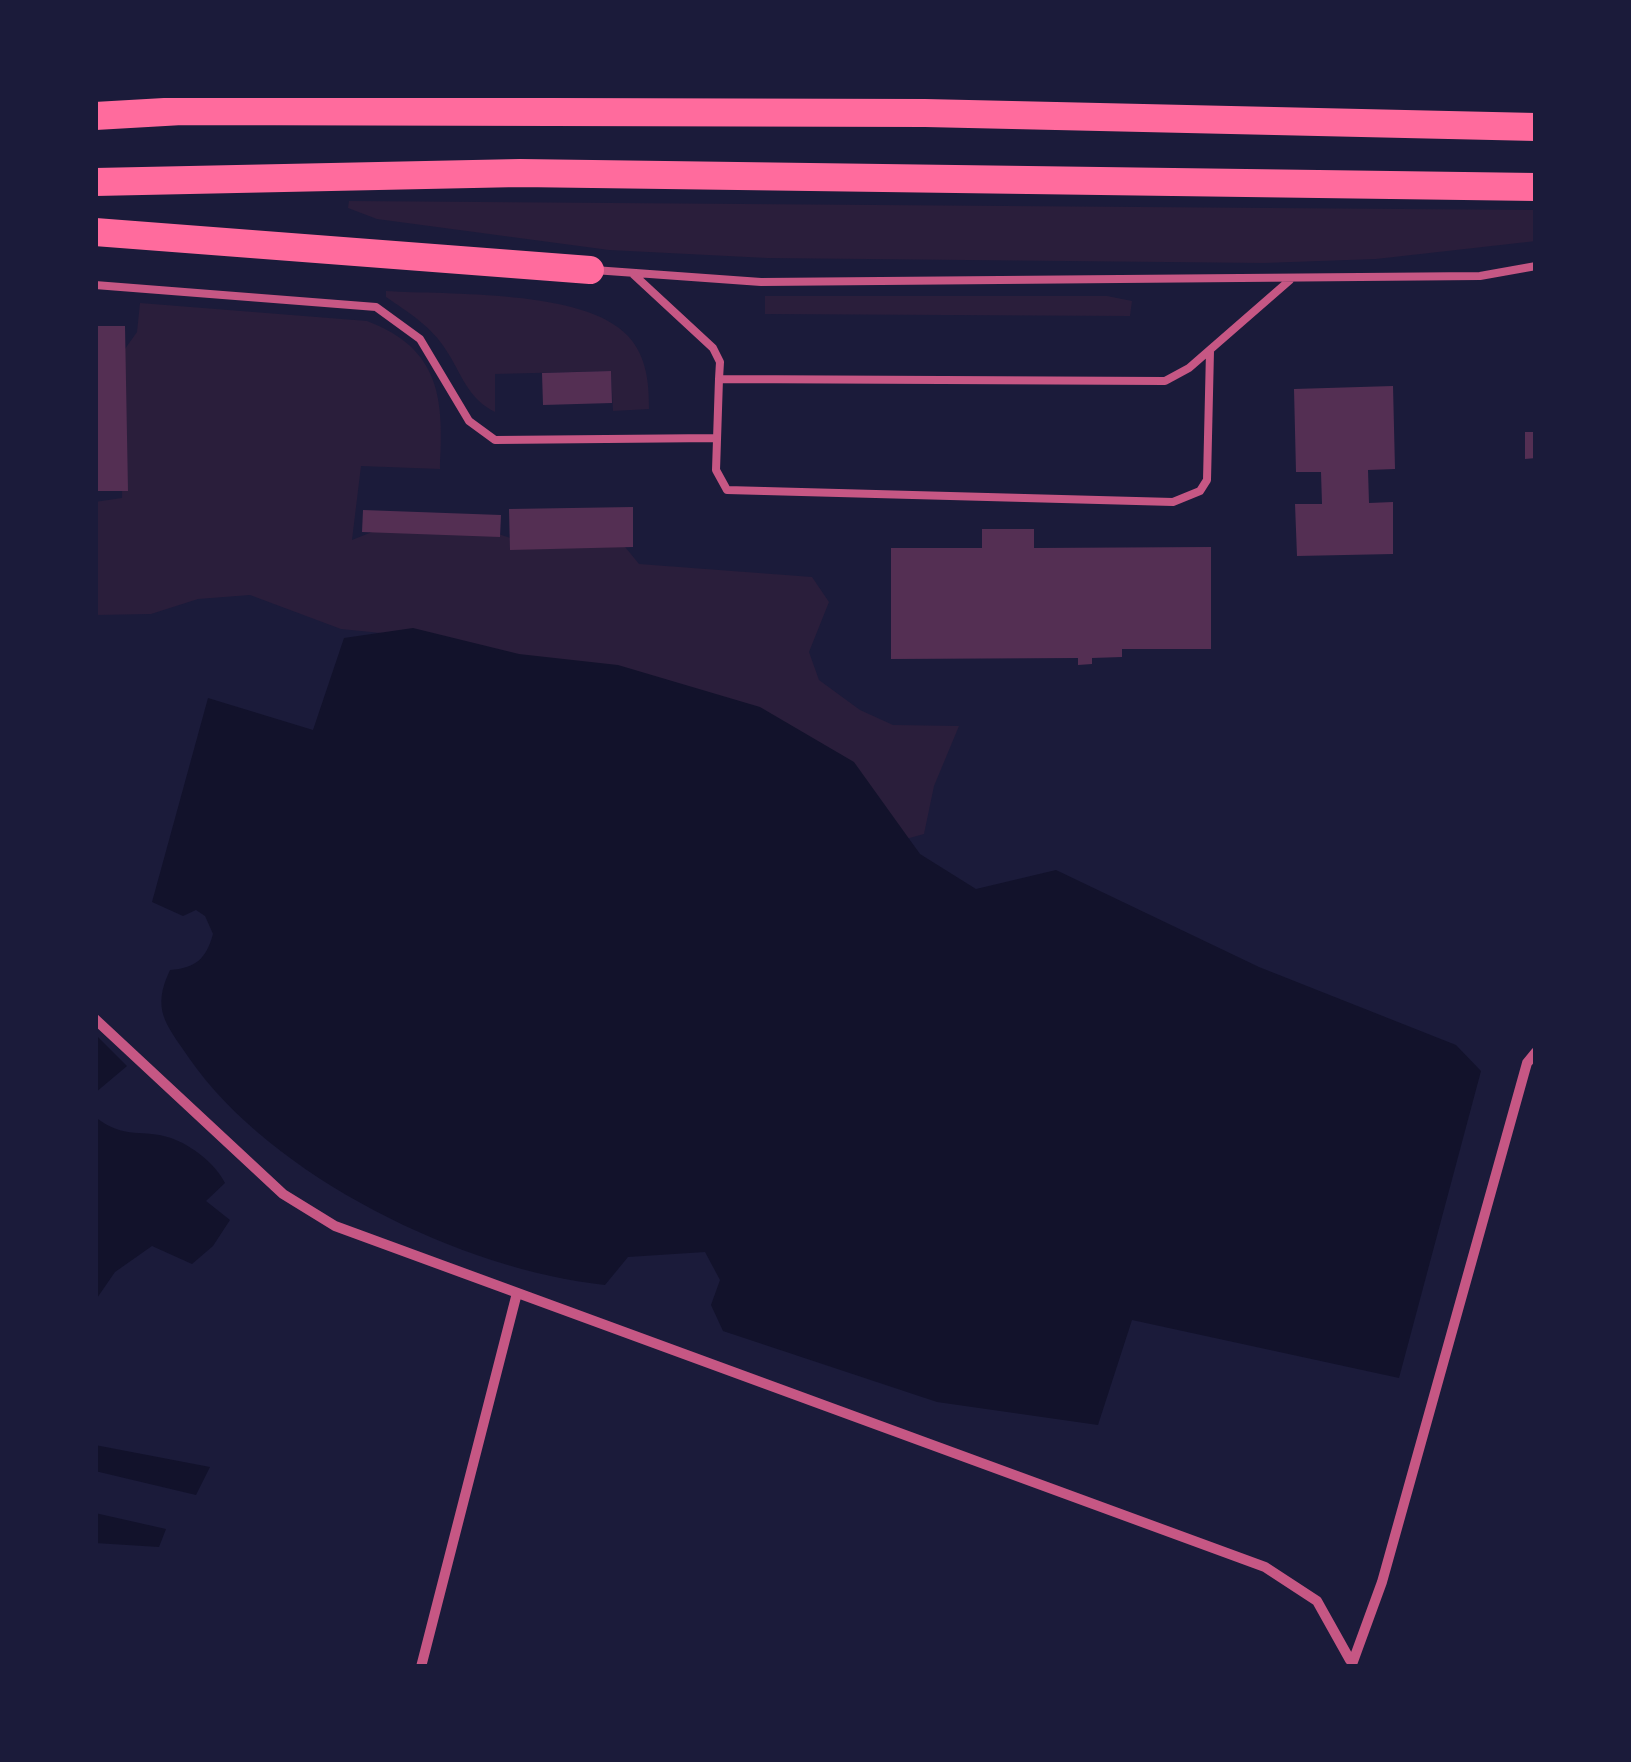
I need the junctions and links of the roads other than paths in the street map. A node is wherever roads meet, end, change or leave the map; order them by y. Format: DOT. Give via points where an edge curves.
graph roads {
  1 [pos="95,116"];
  2 [pos="1536,127"];
  3 [pos="95,182"];
  4 [pos="1536,188"];
  5 [pos="95,232"];
  6 [pos="1536,266"];
  7 [pos="590,270"];
  8 [pos="632,273"];
  9 [pos="1292,278"];
  10 [pos="95,285"];
  11 [pos="1210,350"];
  12 [pos="719,379"];
  13 [pos="717,438"];
  14 [pos="95,1019"];
  15 [pos="1536,1052"];
  16 [pos="517,1293"];
  17 [pos="1350,1663"];
  18 [pos="421,1667"];
  1 -- 2 [label="highway" via="925,112"];
  3 -- 4 [label="highway" via="520,173"];
  5 -- 7 [label="highway"];
  6 -- 9 [label="lane" via="1480,276"];
  7 -- 8 [label="lane"];
  8 -- 9 [label="lane" via="761,282"];
  8 -- 12 [label="lane" via="713,348"];
  9 -- 11 [label="lane"];
  10 -- 13 [label="lane" via="376,307 420,339 469,421 495,440"];
  11 -- 12 [label="lane" via="1165,380"];
  11 -- 13 [label="lane" via="1207,480 1200,491 1173,502 738,492 717,478"];
  12 -- 13 [label="lane"];
  14 -- 16 [label="street" via="283,1194 335,1226"];
  15 -- 17 [label="street" via="1527,1064 1382,1582"];
  16 -- 17 [label="street" via="1265,1567 1316,1601"];
  16 -- 18 [label="street"];
}
